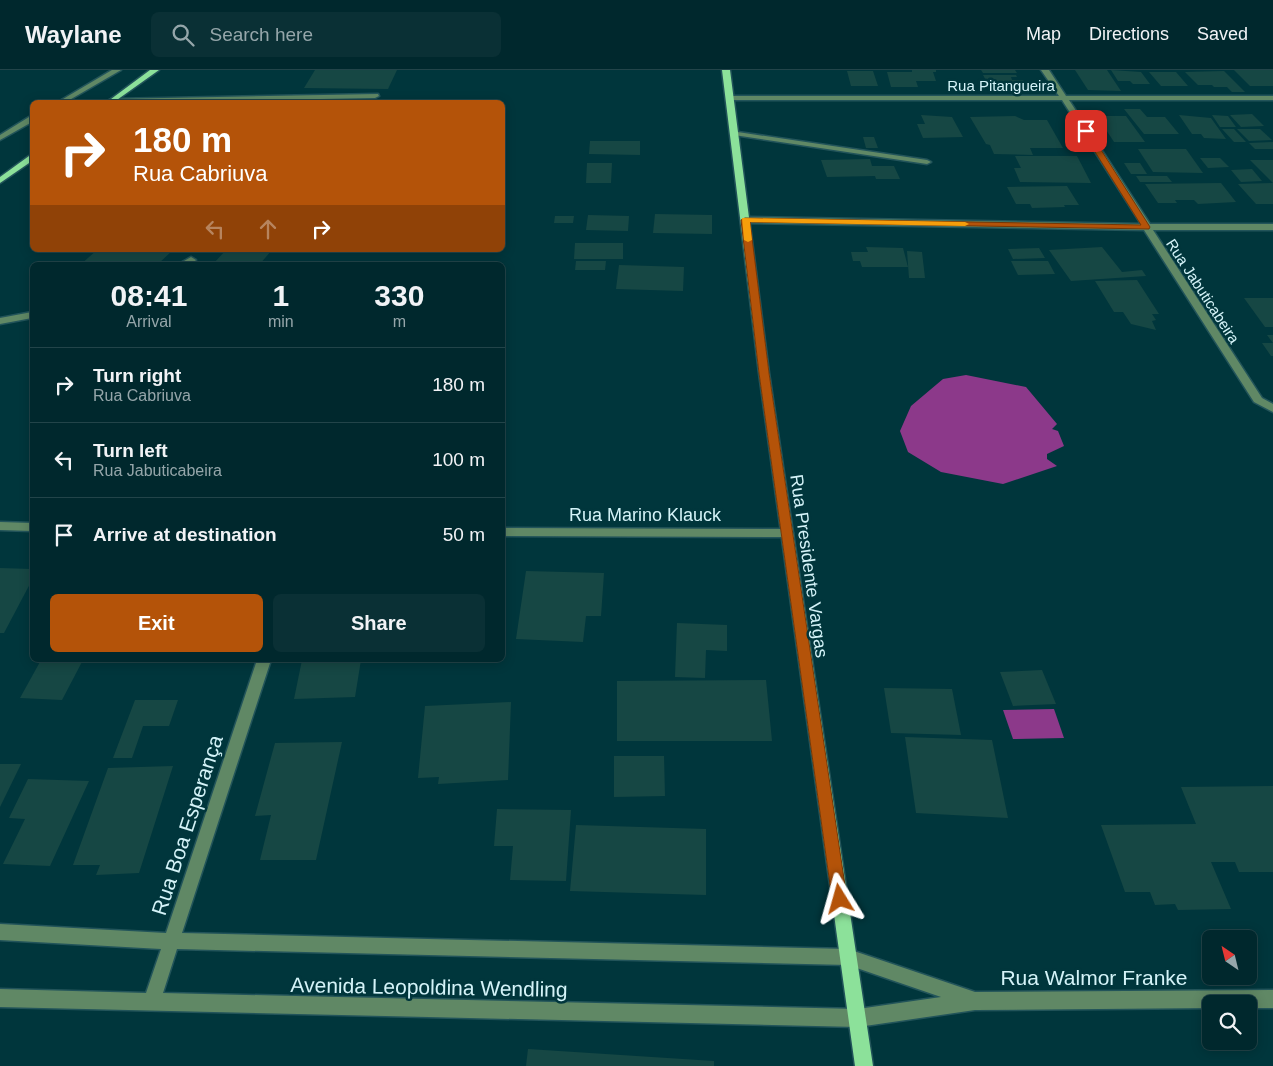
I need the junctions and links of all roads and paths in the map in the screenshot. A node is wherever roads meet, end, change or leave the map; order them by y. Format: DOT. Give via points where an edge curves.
graph roads {
  1 [pos="117,70"];
  2 [pos="155,70"];
  3 [pos="726,70"];
  4 [pos="1045,70"];
  5 [pos="375,96"];
  6 [pos="730,98"];
  7 [pos="1065,98"];
  8 [pos="1273,98"];
  9 [pos="65,100"];
  10 [pos="114,100"];
  11 [pos="199,100"];
  12 [pos="30,120"];
  13 [pos="734,133"];
  14 [pos="0,138"];
  15 [pos="30,159"];
  16 [pos="927,162"];
  17 [pos="0,181"];
  18 [pos="745,220"];
  19 [pos="1146,227"];
  20 [pos="1273,227"];
  21 [pos="191,260"];
  22 [pos="187,262"];
  23 [pos="30,315"];
  24 [pos="0,321"];
  25 [pos="1273,409"];
  26 [pos="0,526"];
  27 [pos="30,527"];
  28 [pos="505,532"];
  29 [pos="787,533"];
  30 [pos="263,662"];
  31 [pos="0,932"];
  32 [pos="171,941"];
  33 [pos="848,957"];
  34 [pos="0,998"];
  35 [pos="1273,999"];
  36 [pos="975,1001"];
  37 [pos="151,1003"];
  38 [pos="858,1018"];
  39 [pos="864,1066"];
  1 -- 9 [label="street"];
  2 -- 10 [label="main road"];
  3 -- 6 [label="main road, Rua Presidente Vargas"];
  4 -- 7 [label="street, Rua Jabuticabeira"];
  5 -- 11 [label="street"];
  6 -- 7 [label="street, Rua Pitangueira"];
  6 -- 13 [label="main road, Rua Presidente Vargas"];
  7 -- 8 [label="street, Rua Pitangueira"];
  7 -- 19 [label="street, Rua Jabuticabeira"];
  12 -- 14 [label="street"];
  13 -- 16 [label="street"];
  13 -- 18 [label="main road, Rua Presidente Vargas"];
  15 -- 17 [label="main road"];
  18 -- 19 [label="street"];
  18 -- 29 [label="main road, Rua Presidente Vargas"];
  19 -- 20 [label="street"];
  19 -- 25 [label="street, Rua Jabuticabeira" via="1258,400"];
  21 -- 22 [label="street"];
  23 -- 24 [label="street"];
  26 -- 27 [label="street"];
  28 -- 29 [label="street, Rua Marino Klauck"];
  29 -- 33 [label="main road, Rua Presidente Vargas"];
  30 -- 32 [label="street, Rua Boa Esperança"];
  31 -- 32 [label="street"];
  32 -- 33 [label="street"];
  32 -- 37 [label="street, Rua Boa Esperança"];
  33 -- 36 [label="street, Rua Walmor Franke"];
  33 -- 38 [label="main road, Rua Presidente Vargas"];
  34 -- 37 [label="street, Avenida Leopoldina Wendling"];
  35 -- 36 [label="street, Rua Walmor Franke"];
  36 -- 38 [label="street, Rua Walmor Franke"];
  37 -- 38 [label="street, Avenida Leopoldina Wendling"];
  38 -- 39 [label="main road, Rua Presidente Vargas"];
}
